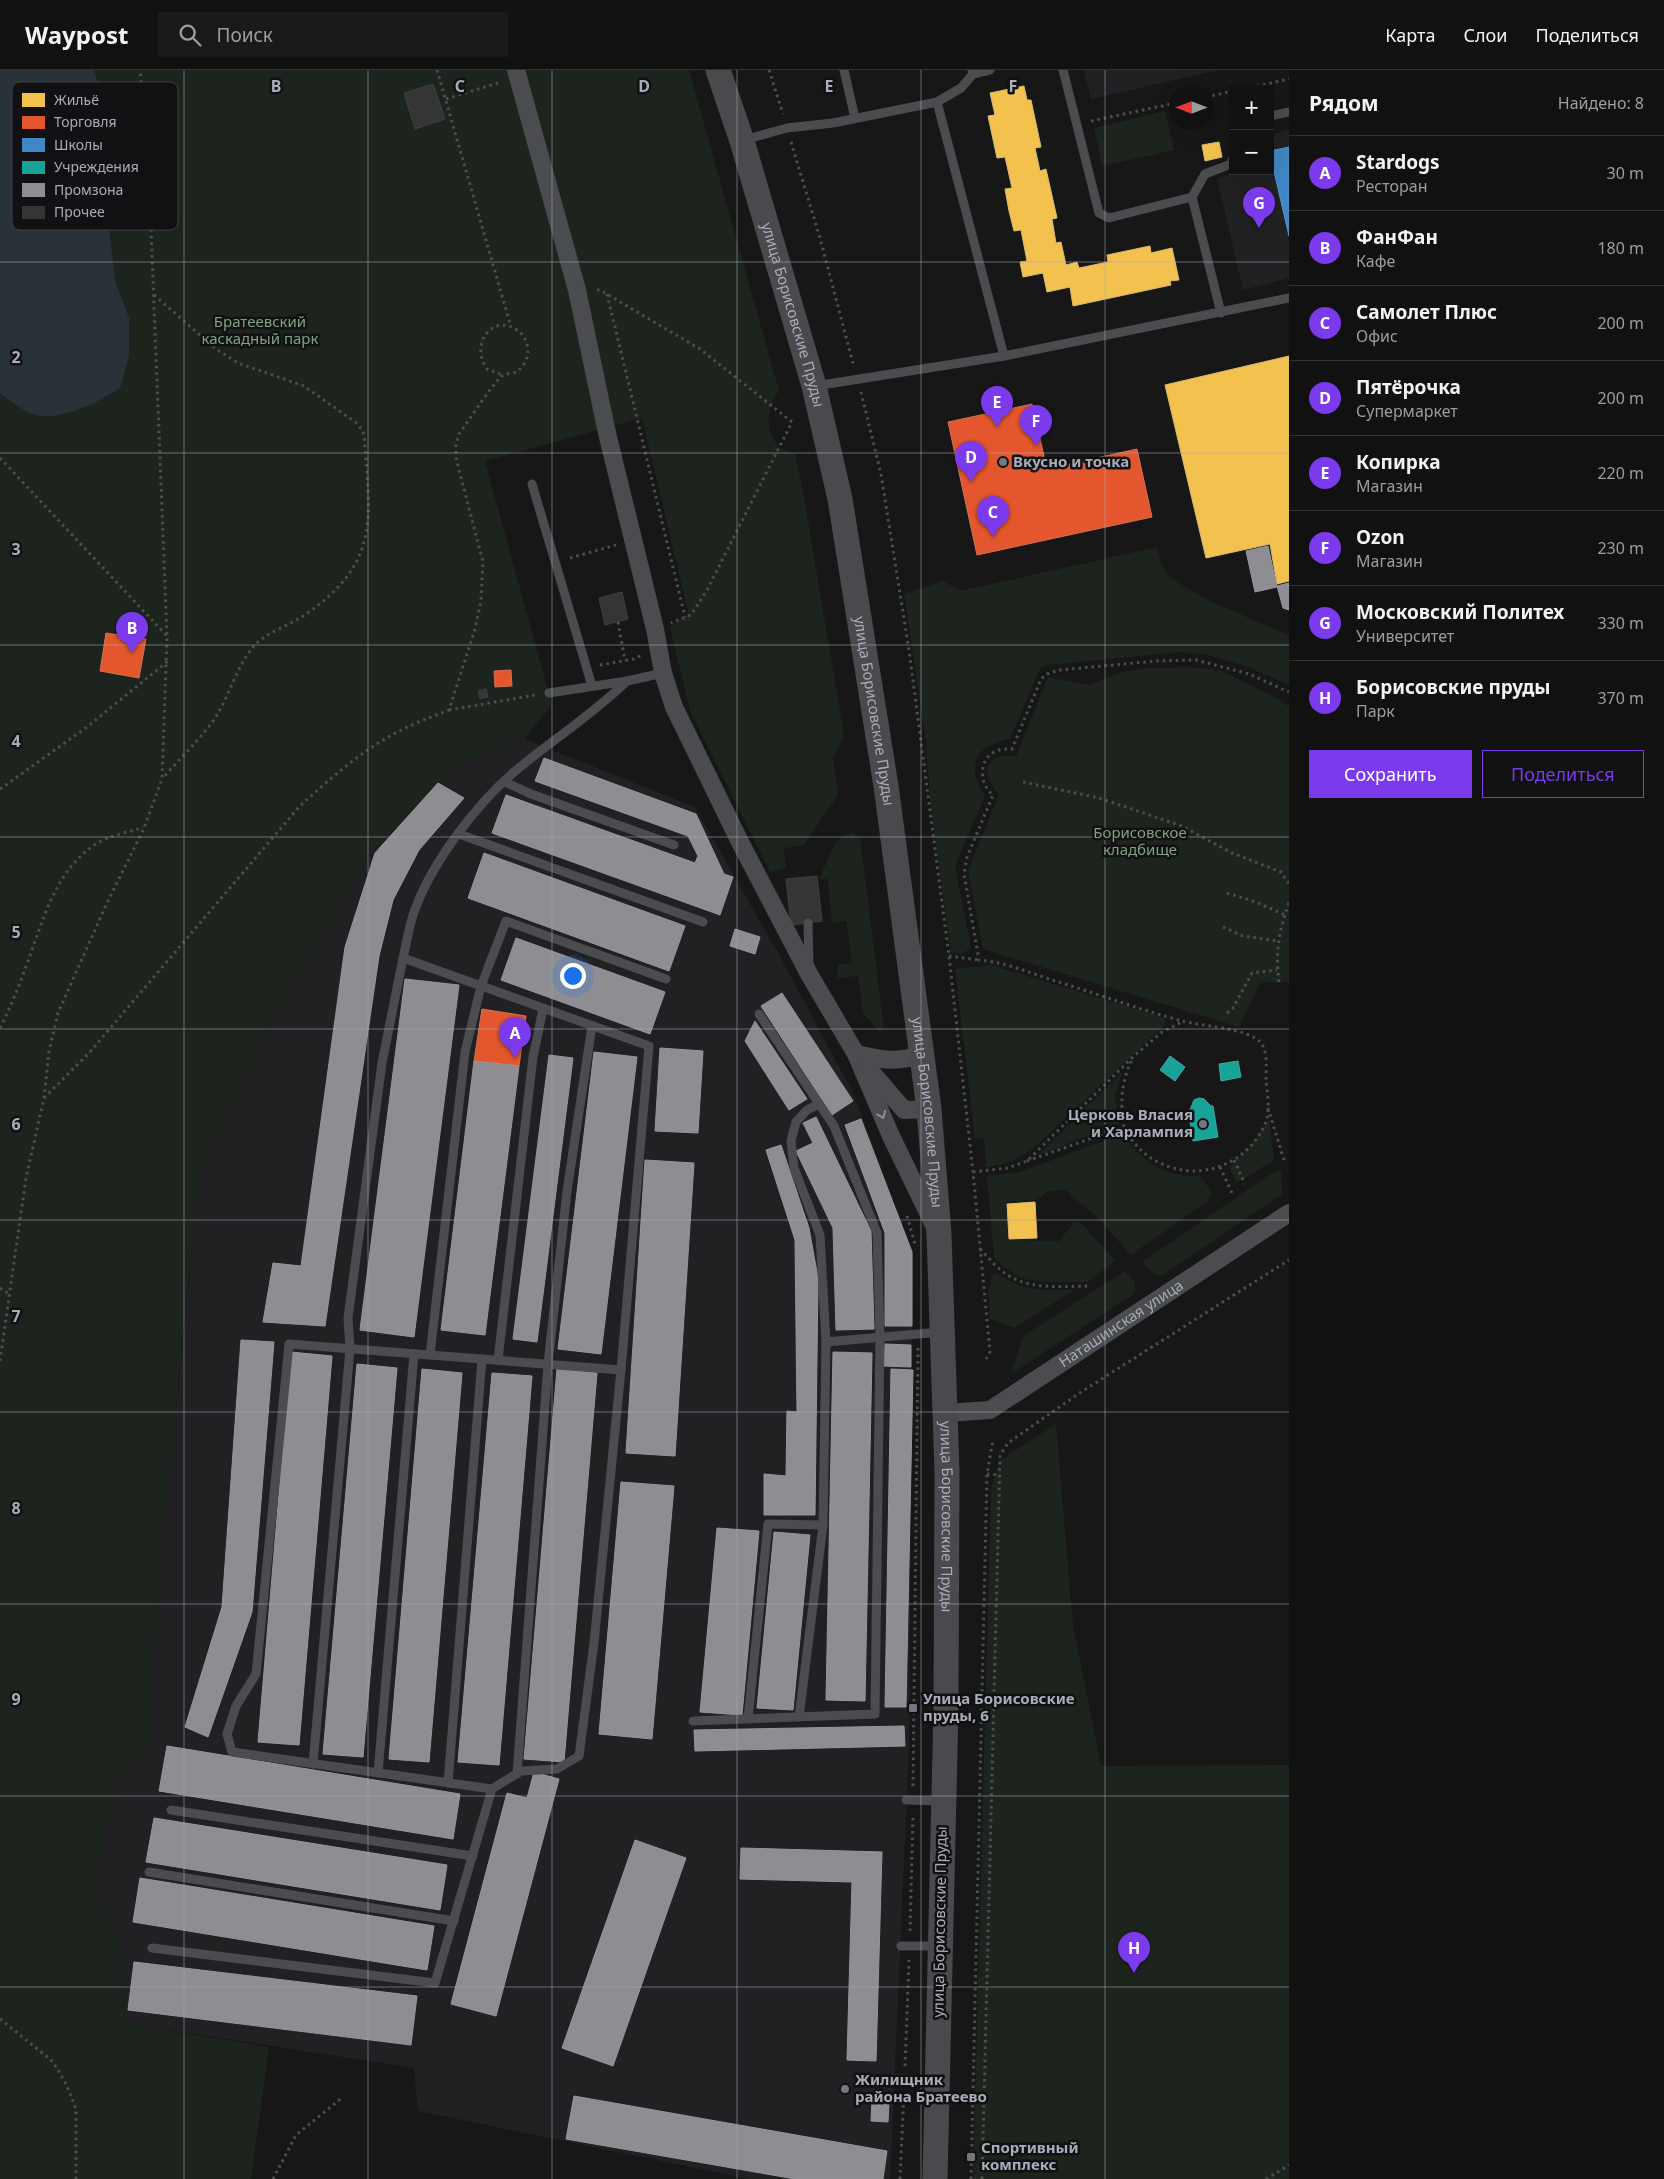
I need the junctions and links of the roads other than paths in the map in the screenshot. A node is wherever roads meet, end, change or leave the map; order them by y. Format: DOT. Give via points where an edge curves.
graph roads {
  1 [pos="718,70"];
  2 [pos="844,70"];
  3 [pos="990,70"];
  4 [pos="1063,70"];
  5 [pos="973,72"];
  6 [pos="518,74"];
  7 [pos="937,102"];
  8 [pos="1289,112"];
  9 [pos="1274,115"];
  10 [pos="855,118"];
  11 [pos="742,141"];
  12 [pos="1229,165"];
  13 [pos="1192,197"];
  14 [pos="1289,298"];
  15 [pos="1221,313"];
  16 [pos="1004,356"];
  17 [pos="814,386"];
  18 [pos="532,484"];
  19 [pos="664,673"];
  20 [pos="627,681"];
  21 [pos="592,686"];
  22 [pos="549,693"];
  23 [pos="505,782"];
  24 [pos="459,834"];
  25 [pos="674,845"];
  26 [pos="703,922"];
  27 [pos="808,923"];
  28 [pos="403,958"];
  29 [pos="809,974"];
  30 [pos="666,979"];
  31 [pos="481,986"];
  32 [pos="543,1009"];
  33 [pos="760,1014"];
  34 [pos="592,1026"];
  35 [pos="856,1054"];
  36 [pos="922,1055"];
  37 [pos="819,1104"];
  38 [pos="928,1108"];
  39 [pos="1289,1213"];
  40 [pos="939,1234"];
  41 [pos="943,1331"];
  42 [pos="880,1337"];
  43 [pos="826,1342"];
  44 [pos="350,1349"];
  45 [pos="414,1354"];
  46 [pos="430,1355"];
  47 [pos="482,1359"];
  48 [pos="498,1360"];
  49 [pos="548,1364"];
  50 [pos="621,1370"];
  51 [pos="946,1413"];
  52 [pos="823,1525"];
  53 [pos="799,1717"];
  54 [pos="748,1719"];
  55 [pos="693,1721"];
  56 [pos="313,1764"];
  57 [pos="378,1774"];
  58 [pos="517,1774"];
  59 [pos="448,1783"];
  60 [pos="492,1789"];
  61 [pos="910,1800"];
  62 [pos="943,1801"];
  63 [pos="171,1810"];
  64 [pos="473,1856"];
  65 [pos="149,1872"];
  66 [pos="454,1921"];
  67 [pos="905,1946"];
  68 [pos="940,1946"];
  69 [pos="152,1948"];
  70 [pos="894,2079"];
  71 [pos="937,2080"];
  72 [pos="935,2179"];
  1 -- 11 [label="main road, улица Борисовские Пруды"];
  2 -- 10 [label="lane"];
  3 -- 5 [label="lane"];
  4 -- 13 [label="lane" via="1099,213 1109,218"];
  5 -- 7 [label="lane" via="961,88"];
  6 -- 19 [label="street" via="577,290"];
  7 -- 10 [label="lane"];
  7 -- 16 [label="lane"];
  8 -- 9 [label="lane"];
  10 -- 11 [label="lane" via="787,128"];
  11 -- 17 [label="main road, улица Борисовские Пруды"];
  12 -- 13 [label="lane" via="1205,174"];
  13 -- 15 [label="lane"];
  14 -- 15 [label="lane"];
  15 -- 16 [label="lane"];
  16 -- 17 [label="lane"];
  17 -- 36 [label="main road, улица Борисовские Пруды" via="843,519 886,786"];
  18 -- 21 [label="lane"];
  19 -- 20 [label="lane"];
  19 -- 29 [label="street" via="674,707"];
  20 -- 21 [label="lane"];
  20 -- 23 [label="lane" via="604,704 550,743"];
  21 -- 22 [label="lane"];
  23 -- 24 [label="lane"];
  23 -- 25 [label="lane"];
  24 -- 26 [label="lane"];
  24 -- 28 [label="lane" via="415,907"];
  27 -- 29 [label="lane"];
  28 -- 31 [label="lane"];
  28 -- 44 [label="lane" via="380,1072 348,1318"];
  29 -- 35 [label="street"];
  30 -- 31 [label="lane" via="506,921"];
  31 -- 32 [label="lane"];
  31 -- 46 [label="lane" via="465,1052"];
  32 -- 34 [label="lane"];
  32 -- 48 [label="lane" via="532,1057"];
  33 -- 37 [label="lane"];
  34 -- 49 [label="lane" via="567,1191"];
  34 -- 50 [label="lane" via="649,1046"];
  35 -- 36 [label="street" via="892,1061"];
  35 -- 38 [label="street" via="904,1110"];
  35 -- 40 [label="street, one-way" via="891,1136"];
  36 -- 38 [label="main road, улица Борисовские Пруды"];
  37 -- 42 [label="lane" via="834,1126 877,1233"];
  37 -- 43 [label="lane" via="807,1110 796,1122 791,1141 794,1168 820,1234"];
  38 -- 40 [label="main road, улица Борисовские Пруды"];
  39 -- 51 [label="street, Наташинская улица" via="990,1410"];
  40 -- 41 [label="main road, улица Борисовские Пруды"];
  41 -- 42 [label="lane"];
  41 -- 51 [label="main road, улица Борисовские Пруды"];
  42 -- 43 [label="lane"];
  42 -- 53 [label="lane" via="875,1714"];
  43 -- 52 [label="lane"];
  44 -- 45 [label="lane"];
  44 -- 56 [label="lane"];
  44 -- 56 [label="lane" via="289,1344 256,1674 236,1706 227,1734 232,1752"];
  45 -- 46 [label="lane"];
  45 -- 57 [label="lane"];
  46 -- 47 [label="lane"];
  47 -- 48 [label="lane"];
  47 -- 59 [label="lane"];
  48 -- 49 [label="lane"];
  49 -- 50 [label="lane"];
  49 -- 58 [label="lane"];
  50 -- 58 [label="lane" via="594,1643 579,1756 557,1769"];
  51 -- 62 [label="main road, улица Борисовские Пруды"];
  52 -- 53 [label="lane"];
  52 -- 54 [label="lane" via="768,1524"];
  53 -- 54 [label="lane"];
  54 -- 55 [label="lane"];
  56 -- 57 [label="lane"];
  57 -- 59 [label="lane"];
  58 -- 60 [label="lane"];
  59 -- 60 [label="lane"];
  60 -- 64 [label="lane"];
  61 -- 62 [label="lane"];
  62 -- 68 [label="main road, улица Борисовские Пруды"];
  63 -- 64 [label="lane"];
  64 -- 66 [label="lane"];
  65 -- 66 [label="lane"];
  66 -- 69 [label="lane" via="435,1983"];
  67 -- 68 [label="lane"];
  68 -- 71 [label="main road, улица Борисовские Пруды"];
  70 -- 71 [label="lane"];
  71 -- 72 [label="main road, улица Борисовские Пруды"];
}
